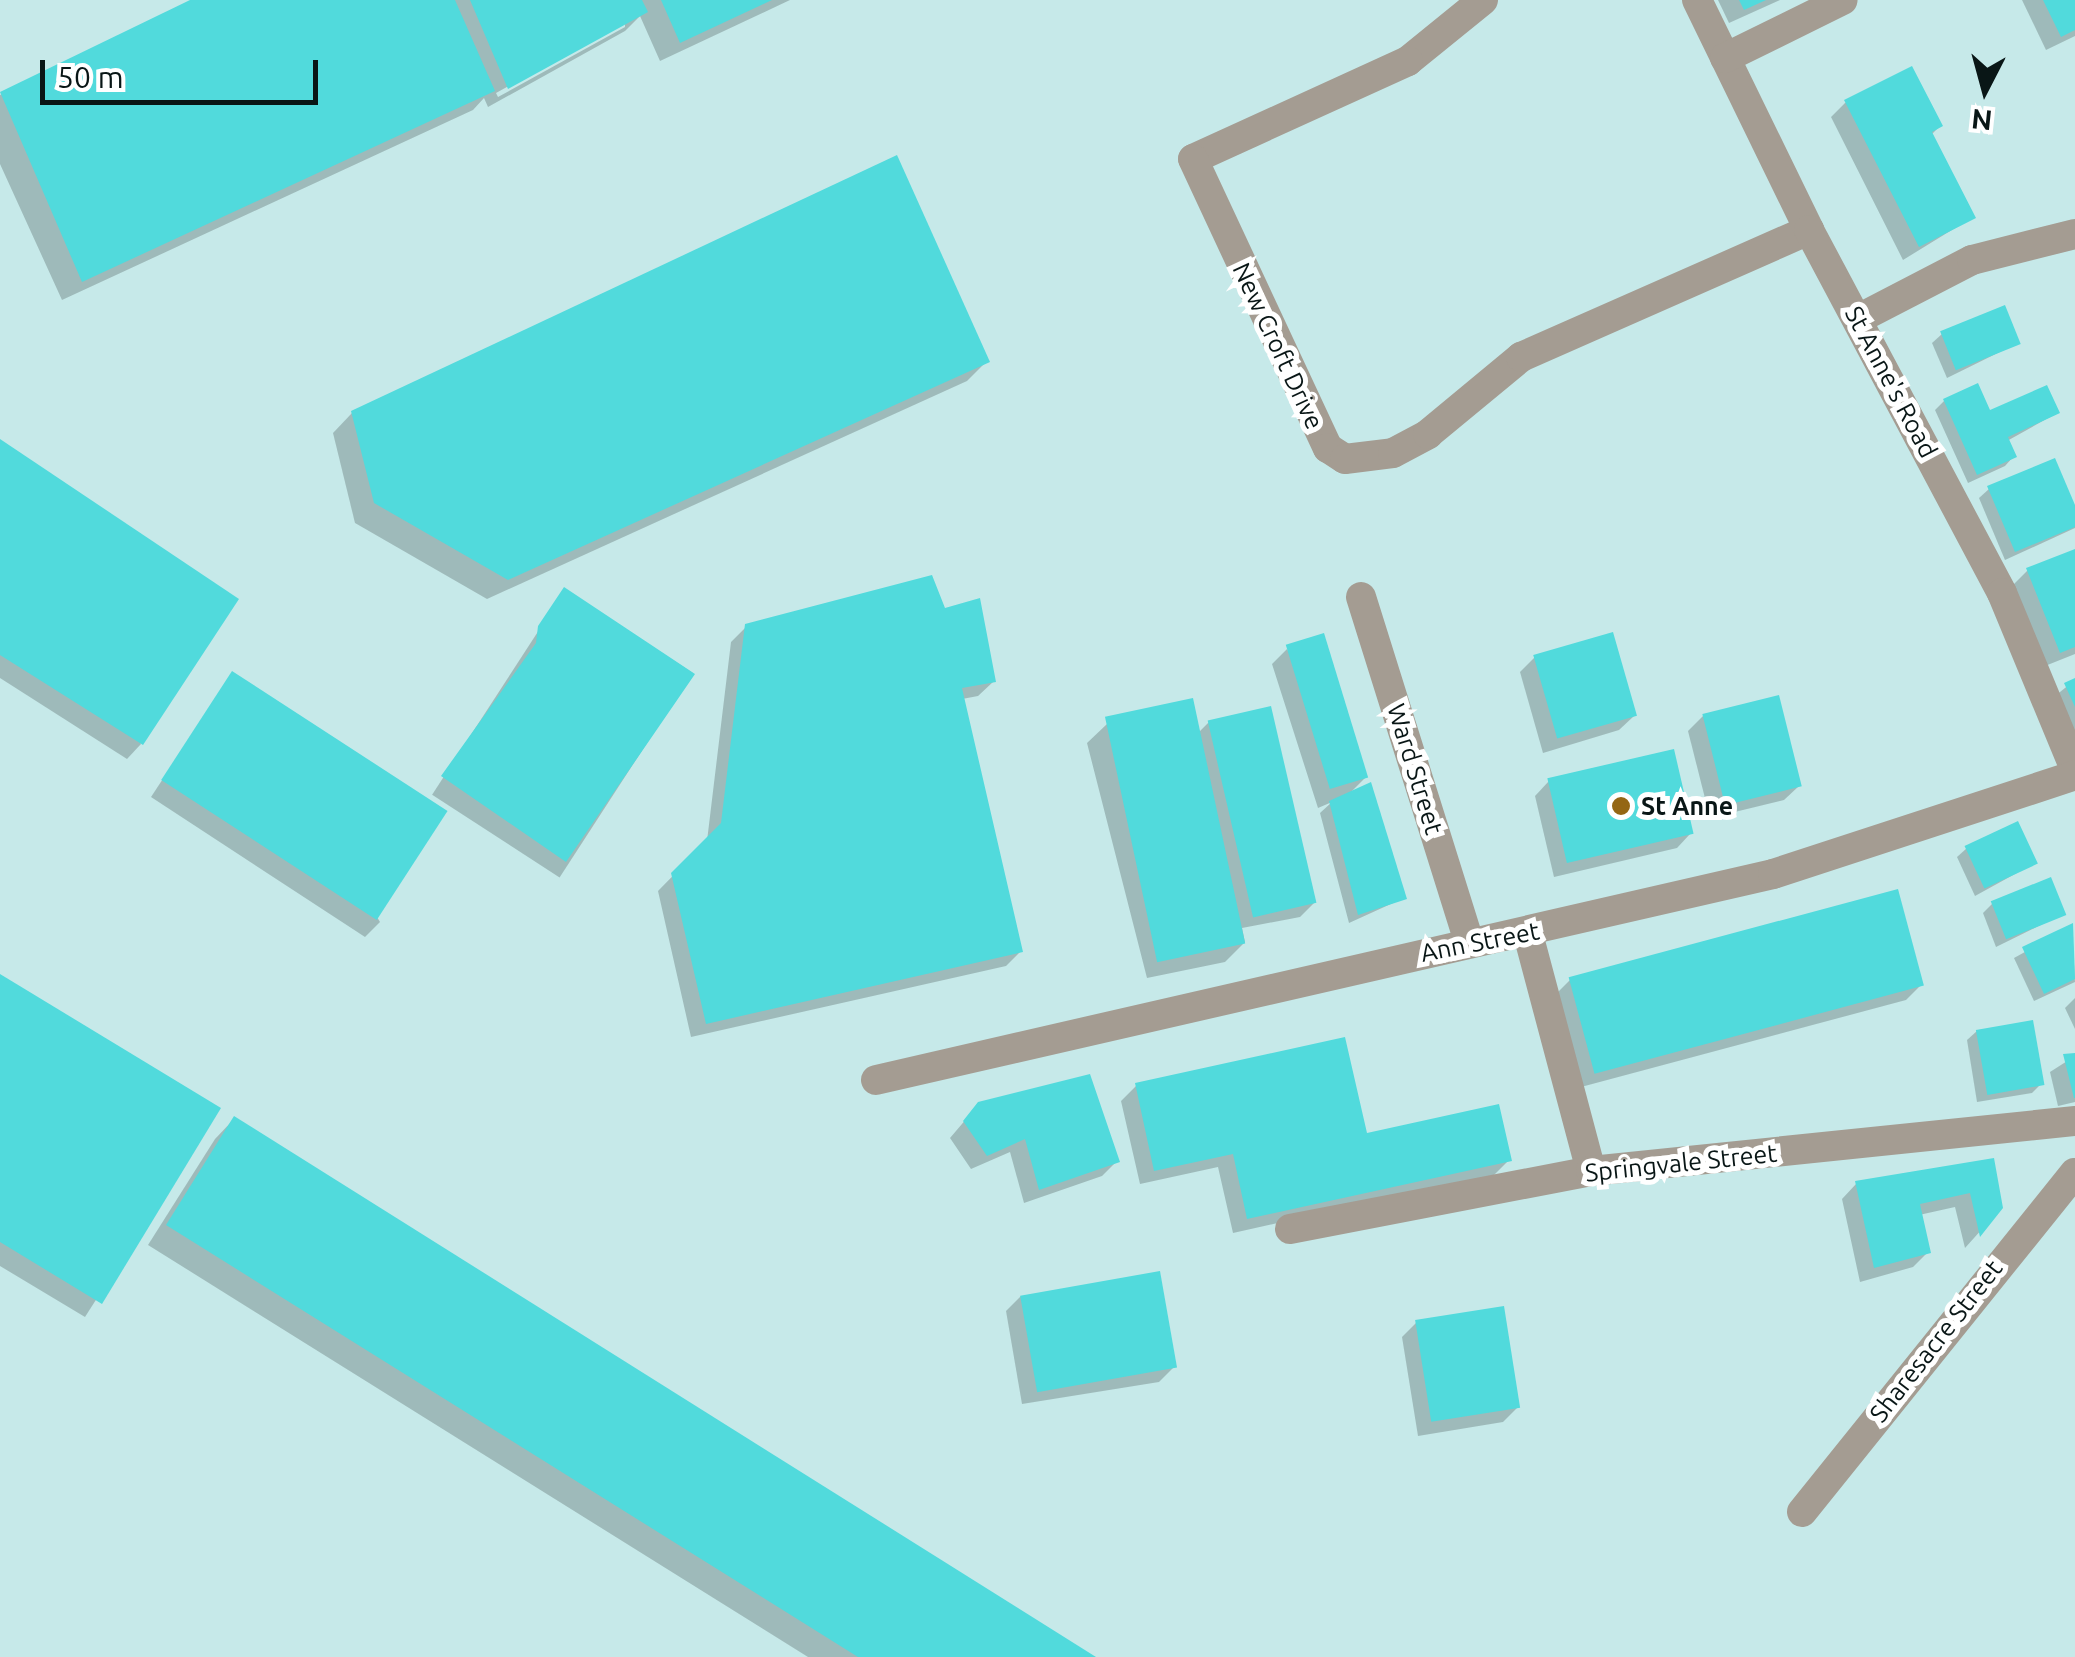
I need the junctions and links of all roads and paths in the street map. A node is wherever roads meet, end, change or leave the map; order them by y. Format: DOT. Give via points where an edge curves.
graph roads {
  1 [pos="1483,0"];
  2 [pos="1697,0"];
  3 [pos="1843,0"];
  4 [pos="1725,58"];
  5 [pos="1809,230"];
  6 [pos="2075,234"];
  7 [pos="1858,319"];
  8 [pos="1361,597"];
  9 [pos="2075,772"];
  10 [pos="1528,934"];
  11 [pos="1469,941"];
  12 [pos="876,1080"];
  13 [pos="2075,1121"];
  14 [pos="1591,1171"];
  15 [pos="2075,1173"];
  16 [pos="1290,1229"];
  17 [pos="1802,1512"];
  1 -- 5 [label="street, New Croft Drive" via="1408,61 1193,158 1328,448 1345,458 1393,453 1428,434 1521,358"];
  2 -- 4 [label="street, St Anne's Road"];
  3 -- 4 [label="street"];
  4 -- 5 [label="street, St Anne's Road"];
  5 -- 7 [label="street, St Anne's Road"];
  6 -- 7 [label="street" via="1972,260"];
  7 -- 9 [label="street, St Anne's Road" via="2002,593"];
  8 -- 11 [label="street, Ward Street"];
  9 -- 10 [label="street, Ann Street" via="1774,874"];
  10 -- 11 [label="street, Ann Street"];
  10 -- 14 [label="street"];
  11 -- 12 [label="street, Ann Street"];
  13 -- 14 [label="street, Springvale Street"];
  14 -- 16 [label="street, Springvale Street"];
  15 -- 17 [label="street, Sharesacre Street"];
}
